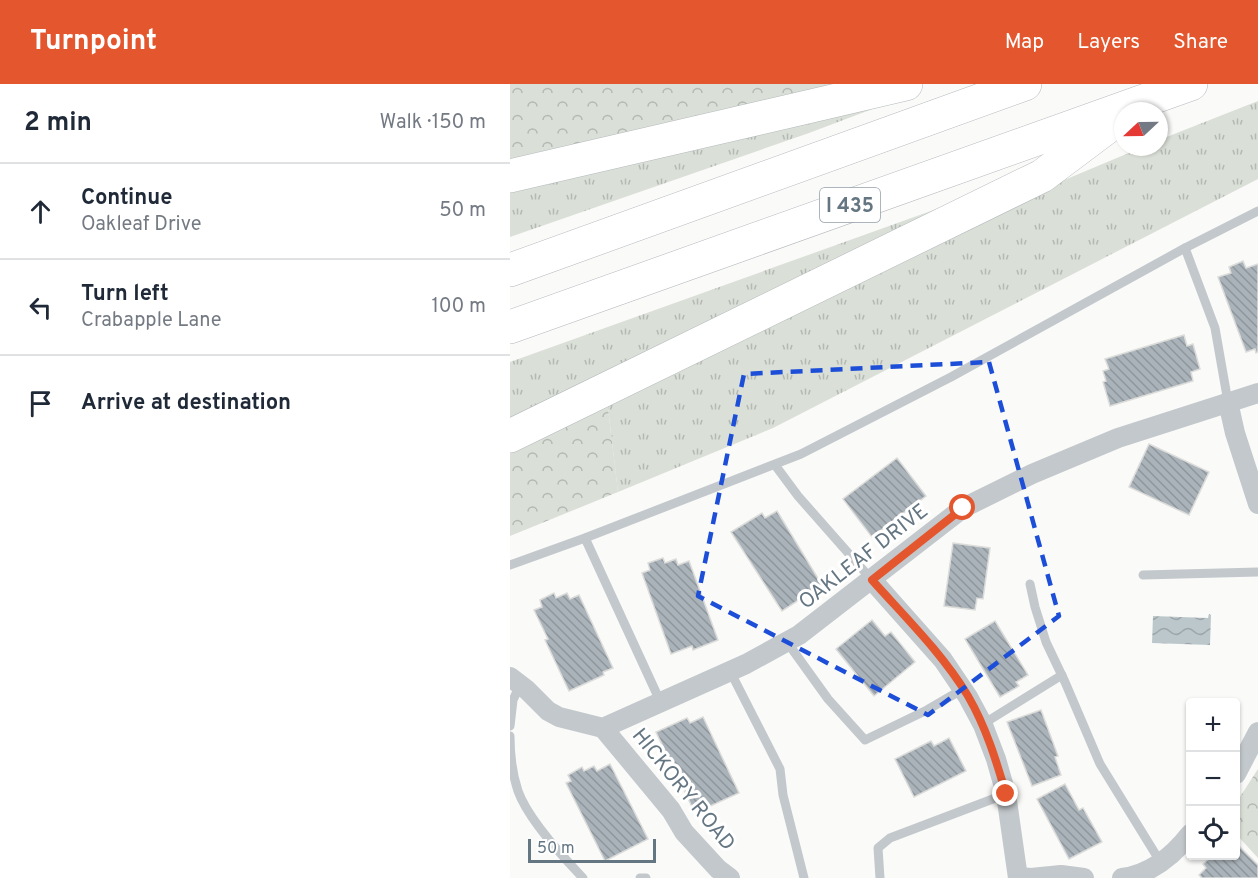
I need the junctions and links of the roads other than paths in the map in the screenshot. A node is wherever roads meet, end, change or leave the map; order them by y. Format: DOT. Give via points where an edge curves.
graph roads {
  1 [pos="906,84"];
  2 [pos="1025,84"];
  3 [pos="1191,84"];
  4 [pos="1148,102"];
  5 [pos="1114,115"];
  6 [pos="1114,122"];
  7 [pos="510,176"];
  8 [pos="1258,211"];
  9 [pos="1185,248"];
  10 [pos="510,270"];
  11 [pos="510,327"];
  12 [pos="1258,393"];
  13 [pos="1228,402"];
  14 [pos="510,436"];
  15 [pos="775,465"];
  16 [pos="1258,504"];
  17 [pos="585,538"];
  18 [pos="510,565"];
  19 [pos="1258,572"];
  20 [pos="1143,574"];
  21 [pos="872,580"];
  22 [pos="1030,584"];
  23 [pos="787,642"];
  24 [pos="730,671"];
  25 [pos="1062,675"];
  26 [pos="515,681"];
  27 [pos="963,689"];
  28 [pos="660,701"];
  29 [pos="982,725"];
  30 [pos="510,726"];
  31 [pos="603,728"];
  32 [pos="1258,732"];
  33 [pos="510,735"];
  34 [pos="1240,766"];
  35 [pos="1006,794"];
  36 [pos="1186,840"];
  37 [pos="1167,871"];
  38 [pos="1018,877"];
  39 [pos="582,878"];
  40 [pos="640,878"];
  41 [pos="646,878"];
  42 [pos="730,878"];
  43 [pos="804,878"];
  44 [pos="880,878"];
  45 [pos="1084,878"];
  46 [pos="1125,878"];
  1 -- 7 [label="highway"];
  2 -- 10 [label="highway, I 435"];
  3 -- 4 [label="highway, I 435"];
  5 -- 11 [label="highway, I 435"];
  6 -- 14 [label="highway" via="1042,176"];
  8 -- 9 [label="lane"];
  9 -- 13 [label="lane" via="1215,328"];
  9 -- 15 [label="lane" via="951,377"];
  12 -- 13 [label="street, OAKLEAF DRIVE"];
  13 -- 16 [label="street"];
  13 -- 21 [label="street, OAKLEAF DRIVE" via="1118,438 963,508"];
  15 -- 17 [label="lane"];
  15 -- 21 [label="lane"];
  17 -- 18 [label="lane"];
  17 -- 28 [label="lane"];
  19 -- 20 [label="lane"];
  21 -- 23 [label="street, OAKLEAF DRIVE"];
  21 -- 27 [label="street" via="944,660"];
  22 -- 25 [label="lane" via="1046,642"];
  23 -- 24 [label="street, OAKLEAF DRIVE"];
  23 -- 27 [label="lane" via="828,699 865,740"];
  24 -- 28 [label="street, OAKLEAF DRIVE"];
  24 -- 43 [label="lane" via="780,769"];
  25 -- 29 [label="lane"];
  25 -- 37 [label="lane" via="1100,764"];
  26 -- 30 [label="lane"];
  26 -- 31 [label="street" via="559,717"];
  27 -- 29 [label="street"];
  28 -- 31 [label="street, OAKLEAF DRIVE"];
  29 -- 35 [label="street"];
  31 -- 42 [label="street, HICKORY ROAD" via="671,810 684,832"];
  32 -- 34 [label="street"];
  33 -- 39 [label="lane" via="510,759 518,792 532,818"];
  35 -- 38 [label="street"];
  35 -- 44 [label="lane" via="890,838 878,848"];
  36 -- 37 [label="street"];
  37 -- 46 [label="street"];
  38 -- 45 [label="street"];
  40 -- 41 [label="lane"];
}
